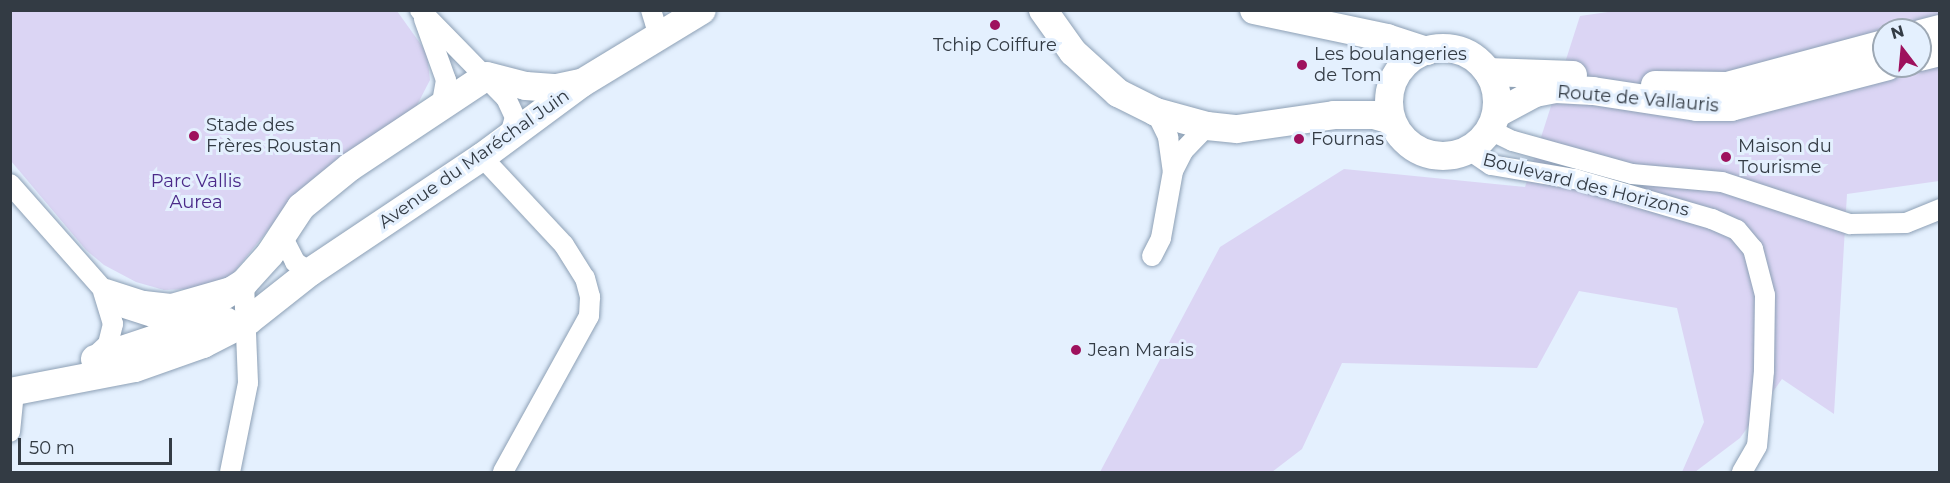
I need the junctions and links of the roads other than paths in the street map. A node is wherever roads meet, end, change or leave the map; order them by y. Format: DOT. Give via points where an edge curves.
graph roads {
  1 [pos="702,10"];
  2 [pos="1043,10"];
  3 [pos="1254,10"];
  4 [pos="420,11"];
  5 [pos="655,23"];
  6 [pos="1872,47"];
  7 [pos="1426,51"];
  8 [pos="1872,70"];
  9 [pos="1488,72"];
  10 [pos="487,76"];
  11 [pos="582,83"];
  12 [pos="441,107"];
  13 [pos="1156,112"];
  14 [pos="1391,120"];
  15 [pos="1493,122"];
  16 [pos="1207,126"];
  17 [pos="509,138"];
  18 [pos="1469,150"];
  19 [pos="482,157"];
  20 [pos="1173,171"];
  21 [pos="10,184"];
  22 [pos="1940,209"];
  23 [pos="282,236"];
  24 [pos="1152,256"];
  25 [pos="310,272"];
  26 [pos="101,287"];
  27 [pos="129,305"];
  28 [pos="246,305"];
  29 [pos="180,326"];
  30 [pos="137,347"];
  31 [pos="91,360"];
  32 [pos="66,384"];
  33 [pos="11,388"];
  34 [pos="10,432"];
  35 [pos="230,472"];
  36 [pos="503,472"];
  37 [pos="1742,472"];
  1 -- 5 [label="main road"];
  2 -- 13 [label="main road" via="1072,52 1118,93"];
  3 -- 7 [label="main road"];
  4 -- 10 [label="street"];
  4 -- 12 [label="street" via="446,80"];
  5 -- 11 [label="main road"];
  6 -- 9 [label="main road, Route de Vallauris" via="1727,86 1667,87 1605,77"];
  7 -- 9 [label="main road" via="1454,49 1467,54"];
  7 -- 14 [label="main road" via="1408,62 1394,78"];
  8 -- 15 [label="main road, Route de Vallauris" via="1731,107 1697,107 1556,89 1535,93"];
  9 -- 15 [label="main road" via="1496,92"];
  10 -- 11 [label="main road, Avenue du Maréchal Juin" via="526,86 557,88"];
  10 -- 12 [label="main road, Avenue du Maréchal Juin"];
  10 -- 17 [label="street" via="506,98 514,117"];
  11 -- 17 [label="main road, Avenue du Maréchal Juin"];
  12 -- 23 [label="main road, Avenue du Maréchal Juin" via="350,167 301,208"];
  13 -- 16 [label="main road"];
  13 -- 20 [label="street" via="1168,137"];
  14 -- 16 [label="main road" via="1354,114 1266,128"];
  14 -- 18 [label="main road" via="1409,145 1423,153 1438,157"];
  15 -- 18 [label="main road"];
  15 -- 22 [label="street" via="1513,141 1632,174 1722,182 1850,224 1906,223"];
  16 -- 20 [label="street" via="1183,151"];
  17 -- 19 [label="main road, Avenue du Maréchal Juin"];
  18 -- 37 [label="street, Boulevard des Horizons" via="1491,165 1575,179 1737,230 1753,249 1765,295 1764,371 1757,446"];
  19 -- 25 [label="main road, Avenue du Maréchal Juin"];
  19 -- 36 [label="street" via="564,245 585,278 590,297 589,316"];
  20 -- 24 [label="street" via="1161,238"];
  21 -- 26 [label="street"];
  23 -- 25 [label="street" via="295,262"];
  23 -- 28 [label="main road, Avenue du Maréchal Juin"];
  25 -- 28 [label="main road, Avenue du Maréchal Juin"];
  26 -- 27 [label="street"];
  26 -- 31 [label="street" via="113,324 108,344"];
  27 -- 28 [label="street"];
  27 -- 29 [label="street"];
  27 -- 30 [label="street"];
  28 -- 29 [label="main road, Avenue du Maréchal Juin"];
  28 -- 32 [label="main road, Avenue du Maréchal Juin" via="168,358"];
  28 -- 35 [label="street" via="248,382"];
  29 -- 30 [label="main road, Avenue du Maréchal Juin"];
  30 -- 31 [label="main road, Avenue du Maréchal Juin"];
  30 -- 32 [label="street" via="130,362 74,377"];
  31 -- 33 [label="main road, Avenue du Maréchal Juin"];
  32 -- 33 [label="main road, Avenue du Maréchal Juin"];
  33 -- 34 [label="street"];
}
